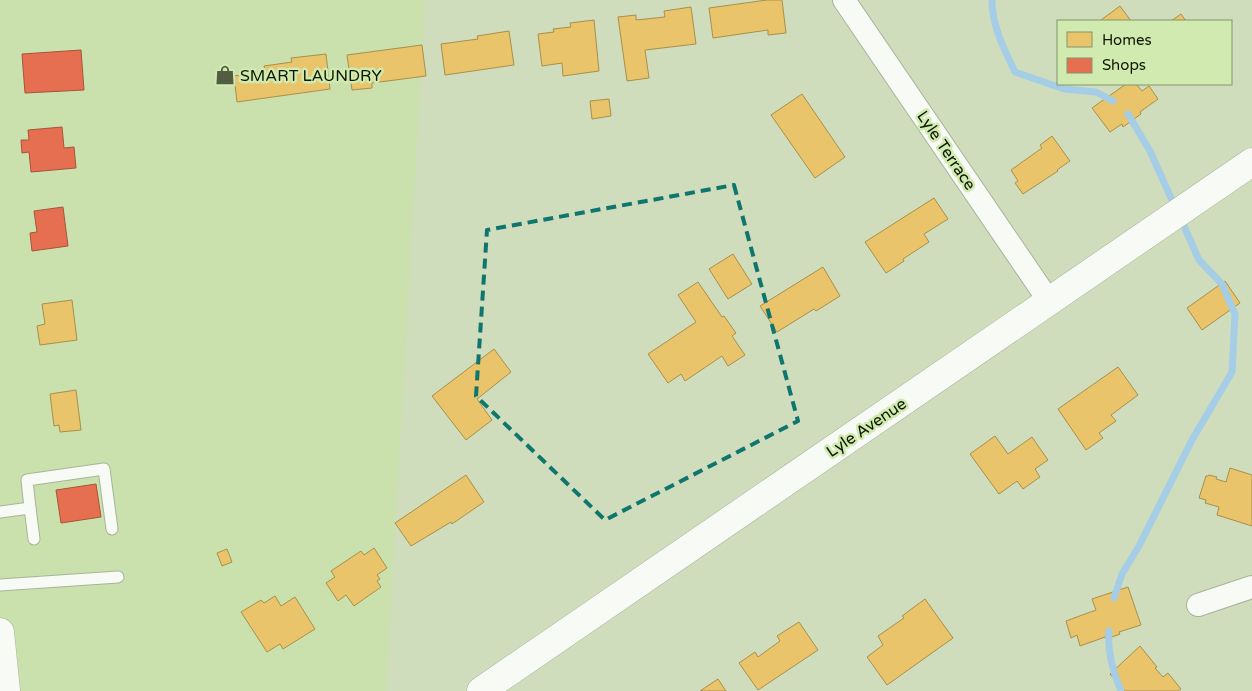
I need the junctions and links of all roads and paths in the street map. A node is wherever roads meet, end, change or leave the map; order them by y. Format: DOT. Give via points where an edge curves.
graph roads {
  1 [pos="844,0"];
  2 [pos="1252,162"];
  3 [pos="1050,301"];
  4 [pos="30,508"];
  5 [pos="0,512"];
  6 [pos="112,529"];
  7 [pos="34,540"];
  8 [pos="118,577"];
  9 [pos="0,585"];
  10 [pos="1252,587"];
  11 [pos="1198,605"];
  12 [pos="0,632"];
  13 [pos="6,691"];
  14 [pos="481,691"];
  1 -- 3 [label="street, Lyle Terrace"];
  2 -- 3 [label="street, Lyle Avenue"];
  3 -- 14 [label="street, Lyle Avenue"];
  4 -- 5 [label="lane"];
  4 -- 6 [label="lane" via="27,480 104,469"];
  4 -- 7 [label="lane"];
  8 -- 9 [label="lane"];
  10 -- 11 [label="street"];
  12 -- 13 [label="street"];
}
